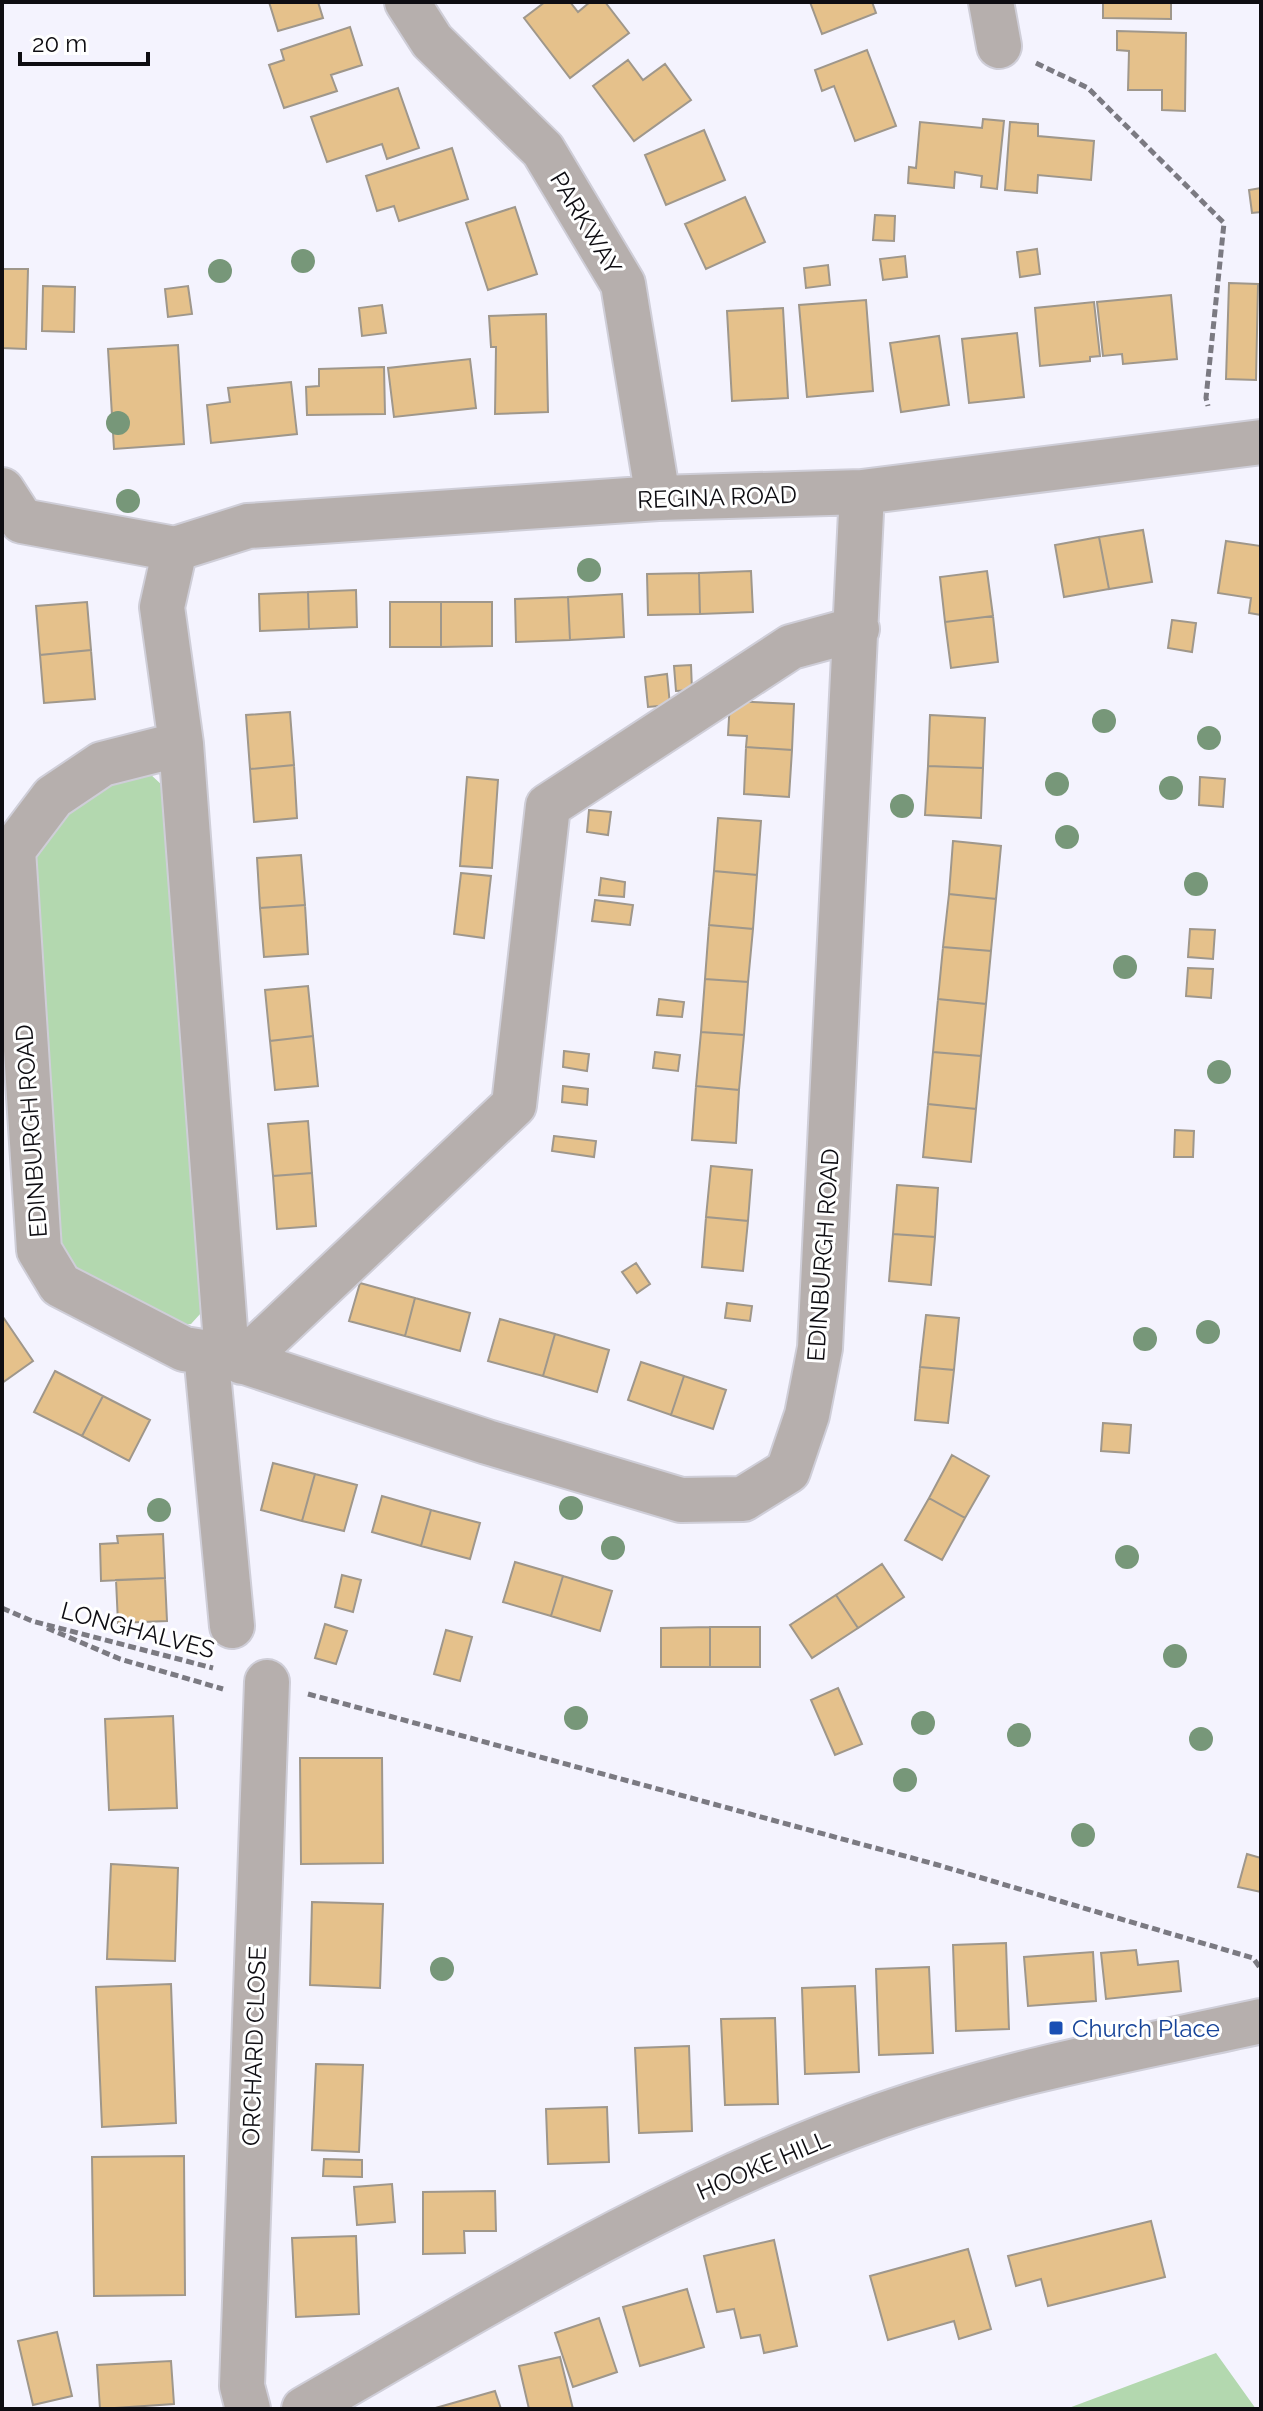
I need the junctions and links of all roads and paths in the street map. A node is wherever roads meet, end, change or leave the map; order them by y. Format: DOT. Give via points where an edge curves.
graph roads {
  1 [pos="407,2"];
  2 [pos="991,2"];
  3 [pos="999,46"];
  4 [pos="1241,444"];
  5 [pos="2,490"];
  6 [pos="862,492"];
  7 [pos="658,498"];
  8 [pos="175,549"];
  9 [pos="857,629"];
  10 [pos="181,744"];
  11 [pos="225,1357"];
  12 [pos="2,1608"];
  13 [pos="32,1621"];
  14 [pos="232,1626"];
  15 [pos="267,1692"];
  16 [pos="1261,1969"];
  17 [pos="1261,2021"];
  18 [pos="248,2409"];
  19 [pos="304,2409"];
  1 -- 7 [label="street, PARKWAY" via="432,41 543,150 623,284"];
  2 -- 3 [label="street"];
  3 -- 4 [label="path" via="1088,88 1224,223 1206,398"];
  4 -- 6 [label="street, REGINA ROAD"];
  5 -- 8 [label="street" via="22,521"];
  6 -- 7 [label="street, REGINA ROAD"];
  6 -- 9 [label="street, EDINBURGH ROAD"];
  7 -- 8 [label="street, REGINA ROAD" via="248,526"];
  8 -- 10 [label="street" via="162,607"];
  9 -- 11 [label="street" via="791,647 548,806 514,1105"];
  9 -- 11 [label="street, EDINBURGH ROAD" via="820,1348 807,1415 788,1471 743,1499 681,1500"];
  10 -- 11 [label="street"];
  10 -- 11 [label="street, EDINBURGH ROAD" via="102,764 53,797 13,850 39,1250 60,1285 184,1349"];
  11 -- 14 [label="street"];
  12 -- 13 [label="path, LONGHALVES"];
  13 -- 15 [label="path, LONGHALVES"];
  13 -- 15 [label="path" via="120,1659"];
  15 -- 16 [label="path" via="938,1865 1253,1958"];
  15 -- 18 [label="street, ORCHARD CLOSE" via="242,2386"];
  17 -- 19 [label="street, HOOKE HILL" via="1013,2074 879,2116 721,2181 572,2256"];
}
